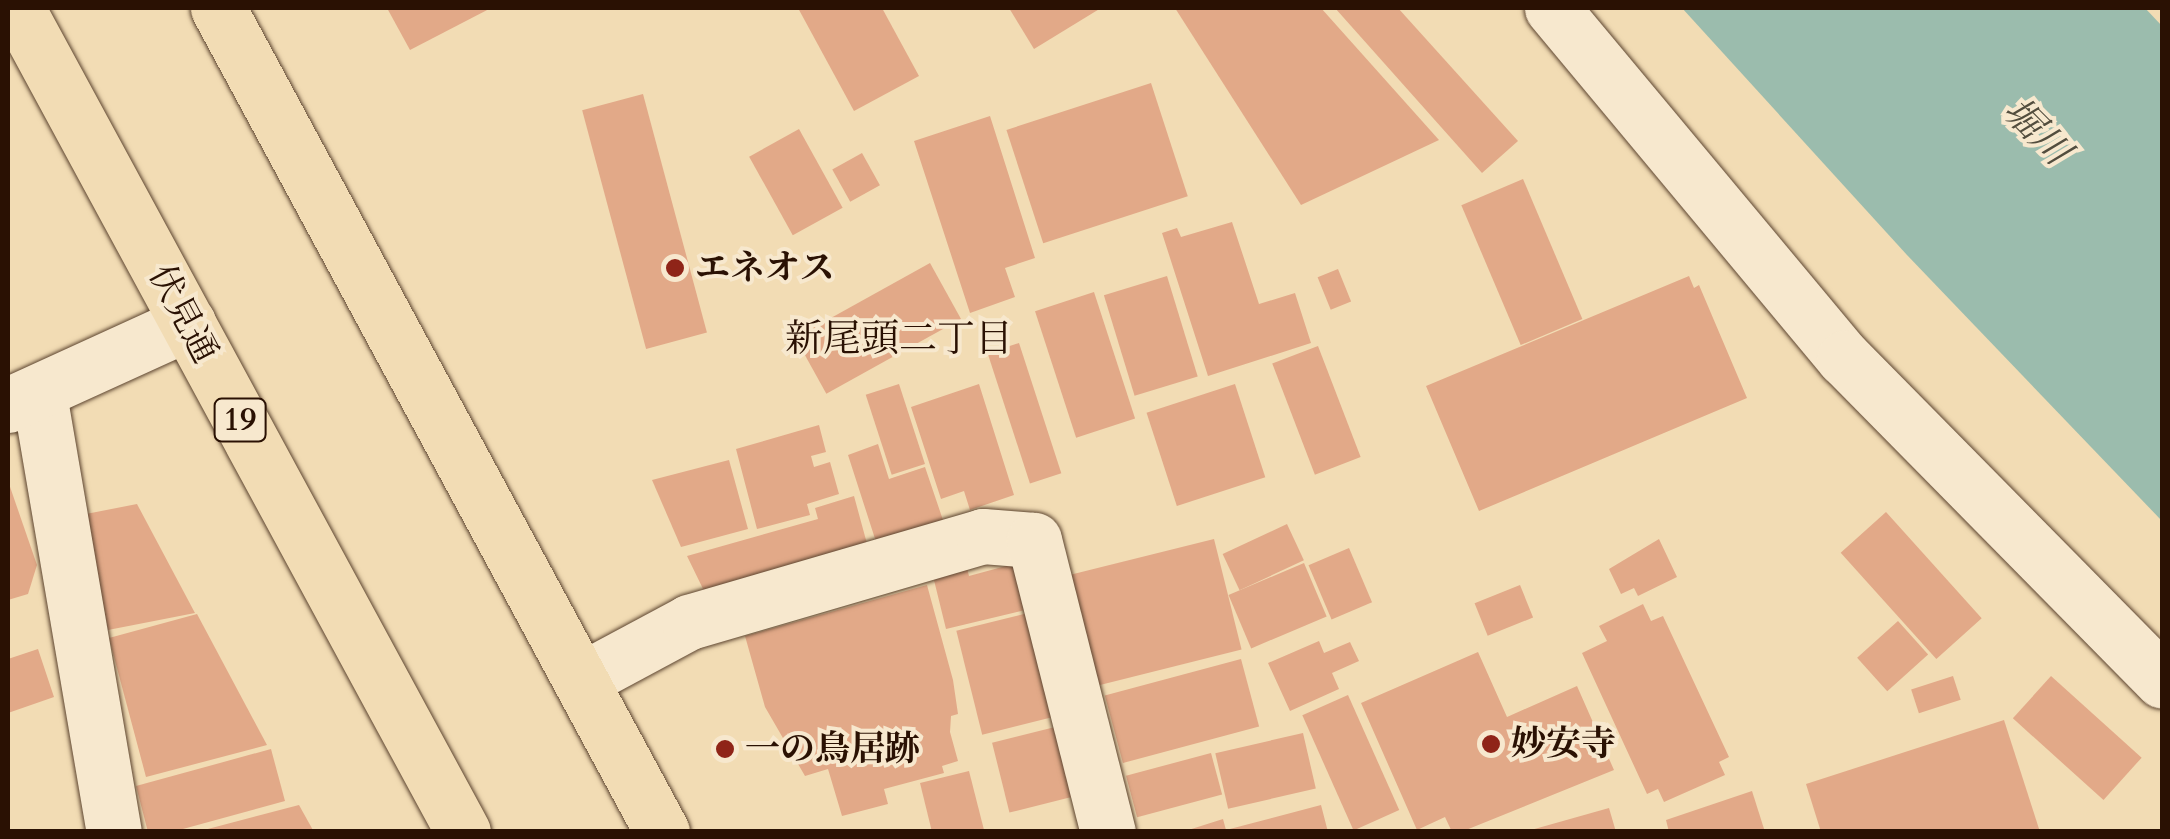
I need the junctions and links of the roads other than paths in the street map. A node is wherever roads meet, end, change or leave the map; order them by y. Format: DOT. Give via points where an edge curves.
graph roads {
  1 [pos="18,8"];
  2 [pos="218,8"];
  3 [pos="1552,8"];
  4 [pos="188,323"];
  5 [pos="23,400"];
  6 [pos="581,680"];
  7 [pos="2162,681"];
  8 [pos="114,832"];
  9 [pos="463,832"];
  10 [pos="662,832"];
  11 [pos="1108,832"];
  1 -- 4 [label="highway, 伏見通 / 19"];
  2 -- 6 [label="highway"];
  3 -- 7 [label="street" via="1844,358"];
  4 -- 5 [label="street"];
  4 -- 9 [label="highway, 伏見通 / 19"];
  5 -- 8 [label="street"];
  6 -- 10 [label="highway"];
  6 -- 11 [label="street" via="689,622 983,536 1034,540"];
}
